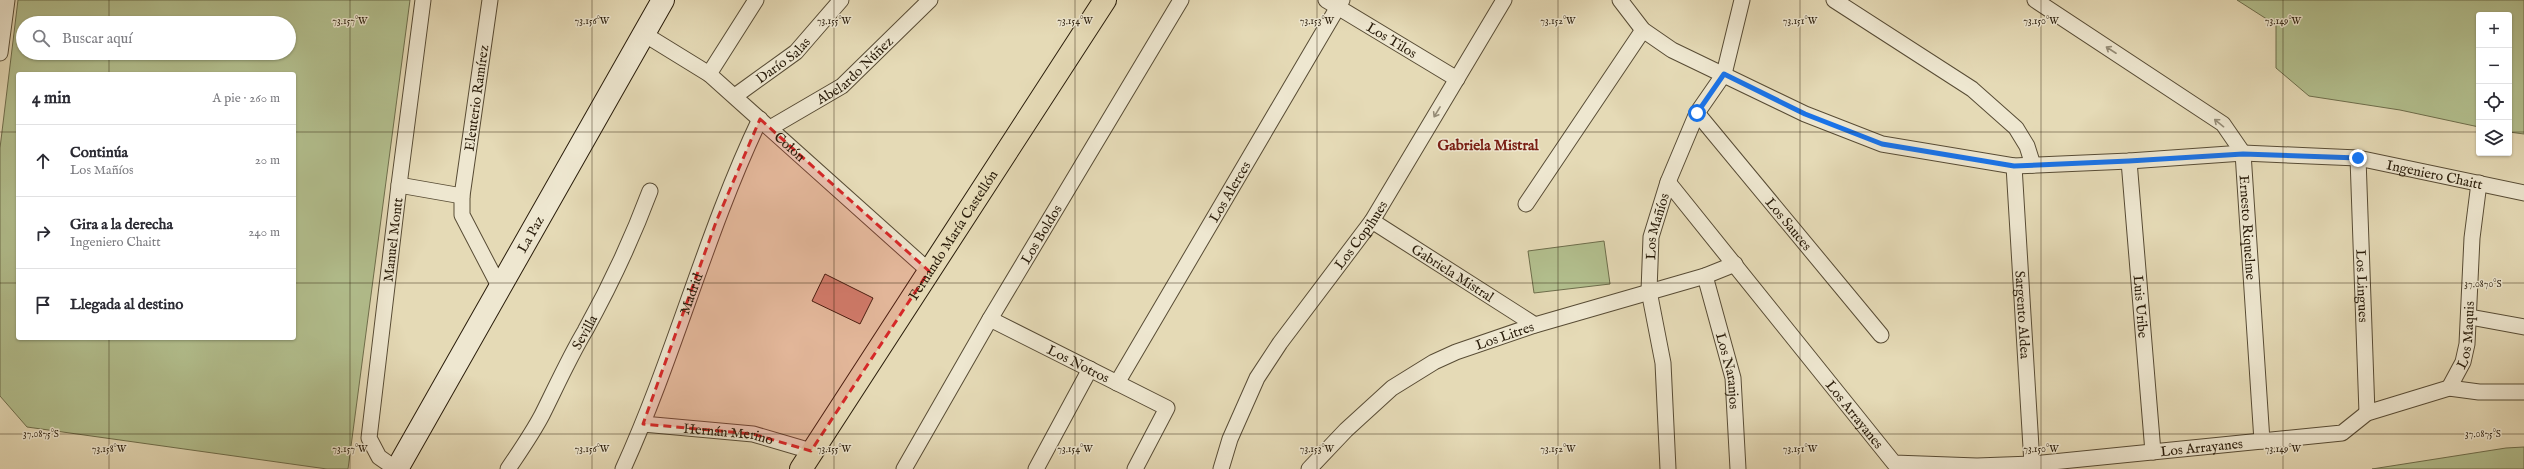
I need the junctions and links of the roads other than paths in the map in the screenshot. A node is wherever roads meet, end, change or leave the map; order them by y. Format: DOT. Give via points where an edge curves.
graph roads {
  1 [pos="7,0"];
  2 [pos="423,0"];
  3 [pos="490,0"];
  4 [pos="663,0"];
  5 [pos="756,0"];
  6 [pos="842,0"];
  7 [pos="930,0"];
  8 [pos="1105,0"];
  9 [pos="1181,0"];
  10 [pos="1504,0"];
  11 [pos="1620,0"];
  12 [pos="1742,0"];
  13 [pos="1834,0"];
  14 [pos="2035,0"];
  15 [pos="1336,2"];
  16 [pos="1643,30"];
  17 [pos="644,34"];
  18 [pos="0,53"];
  19 [pos="709,74"];
  20 [pos="1724,74"];
  21 [pos="1457,79"];
  22 [pos="734,96"];
  23 [pos="1697,113"];
  24 [pos="765,123"];
  25 [pos="2243,154"];
  26 [pos="2358,158"];
  27 [pos="2129,161"];
  28 [pos="2033,165"];
  29 [pos="2014,166"];
  30 [pos="1668,182"];
  31 [pos="2479,183"];
  32 [pos="398,185"];
  33 [pos="650,191"];
  34 [pos="2524,193"];
  35 [pos="462,196"];
  36 [pos="1526,204"];
  37 [pos="1372,221"];
  38 [pos="1735,264"];
  39 [pos="928,271"];
  40 [pos="1705,276"];
  41 [pos="500,286"];
  42 [pos="1649,291"];
  43 [pos="2470,317"];
  44 [pos="990,319"];
  45 [pos="1535,325"];
  46 [pos="2524,327"];
  47 [pos="1881,335"];
  48 [pos="1090,369"];
  49 [pos="1117,383"];
  50 [pos="2450,388"];
  51 [pos="2524,392"];
  52 [pos="2367,413"];
  53 [pos="644,424"];
  54 [pos="2262,441"];
  55 [pos="2153,452"];
  56 [pos="806,460"];
  57 [pos="2032,464"];
  58 [pos="1891,466"];
  59 [pos="396,469"];
  60 [pos="508,469"];
  61 [pos="623,469"];
  62 [pos="904,469"];
  63 [pos="1036,469"];
  64 [pos="1136,469"];
  65 [pos="1221,469"];
  66 [pos="1310,469"];
  67 [pos="1668,469"];
  68 [pos="1738,469"];
  1 -- 18 [label="street"];
  2 -- 32 [label="street, Manuel Montt"];
  3 -- 35 [label="street, Eleuterio Ramírez"];
  4 -- 17 [label="street, La Paz"];
  5 -- 19 [label="street"];
  6 -- 22 [label="street, Darío Salas" via="796,52"];
  7 -- 24 [label="street, Abelardo Núñez" via="842,86"];
  8 -- 39 [label="main road, Fernando María Castellón"];
  9 -- 44 [label="street, Los Boldos"];
  10 -- 21 [label="street, Los Copihues"];
  11 -- 16 [label="street, Ingeniero Chaitt"];
  12 -- 20 [label="street, Los Mañíos"];
  13 -- 28 [label="street" via="1972,89 2016,128 2027,146"];
  25 -- 14 [label="street, Ernesto Riquelme, one-way" via="2223,124"];
  15 -- 21 [label="street, Los Tilos"];
  15 -- 49 [label="street, Los Alerces"];
  16 -- 20 [label="street, Ingeniero Chaitt" via="1672,50"];
  16 -- 36 [label="street"];
  17 -- 19 [label="street, Colón"];
  17 -- 41 [label="street, La Paz"];
  19 -- 22 [label="street, Colón"];
  20 -- 23 [label="street, Los Mañíos"];
  20 -- 29 [label="street, Ingeniero Chaitt" via="1805,114 1882,144"];
  21 -- 37 [label="street, Los Copihues, one-way"];
  22 -- 24 [label="street, Colón"];
  23 -- 30 [label="street, Los Mañíos"];
  23 -- 47 [label="street, Los Sauces"];
  24 -- 39 [label="street, Colón"];
  24 -- 53 [label="street, Madrid" via="716,222"];
  25 -- 26 [label="street, Ingeniero Chaitt"];
  25 -- 27 [label="street, Ingeniero Chaitt"];
  25 -- 54 [label="street, Ernesto Riquelme"];
  26 -- 31 [label="street, Ingeniero Chaitt"];
  26 -- 52 [label="street, Los Lingues"];
  27 -- 28 [label="street, Ingeniero Chaitt"];
  27 -- 55 [label="street, Luis Uribe"];
  28 -- 29 [label="street, Ingeniero Chaitt"];
  29 -- 57 [label="street, Sargento Aldea"];
  30 -- 38 [label="street, Los Arrayanes"];
  30 -- 42 [label="street, Los Mañíos" via="1651,237"];
  31 -- 34 [label="street, Ingeniero Chaitt"];
  31 -- 43 [label="street, Los Maquis" via="2472,238"];
  32 -- 35 [label="street"];
  32 -- 59 [label="street, Manuel Montt" via="369,438 379,457"];
  33 -- 60 [label="street, Sevilla" via="632,240 619,259 597,312 526,442"];
  35 -- 41 [label="street, Eleuterio Ramírez" via="462,215"];
  37 -- 45 [label="street, Gabriela Mistral"];
  37 -- 65 [label="street, Los Copihues" via="1280,342 1257,378 1230,439"];
  38 -- 40 [label="street, Los Litres"];
  38 -- 58 [label="street, Los Arrayanes"];
  39 -- 56 [label="main road, Fernando María Castellón"];
  40 -- 42 [label="street, Los Litres"];
  40 -- 68 [label="street, Los Naranjos" via="1733,378"];
  41 -- 59 [label="street, La Paz"];
  42 -- 45 [label="street, Los Litres"];
  42 -- 67 [label="street, Los Mañíos" via="1663,363"];
  43 -- 46 [label="street"];
  43 -- 50 [label="street, Los Maquis" via="2464,362"];
  44 -- 48 [label="street, Los Notros"];
  44 -- 62 [label="street, Los Boldos"];
  45 -- 66 [label="street, Los Litres" via="1456,352 1412,374 1374,404"];
  48 -- 49 [label="street, Los Notros"];
  48 -- 63 [label="street"];
  49 -- 64 [label="street, Los Notros" via="1167,408"];
  50 -- 51 [label="street, Los Arrayanes" via="2479,392"];
  50 -- 52 [label="street, Los Arrayanes"];
  52 -- 54 [label="street, Los Arrayanes" via="2342,433"];
  53 -- 56 [label="street, Hernán Merino" via="753,434"];
  53 -- 61 [label="street, Madrid"];
  54 -- 55 [label="street, Los Arrayanes"];
  55 -- 57 [label="street, Los Arrayanes"];
  57 -- 58 [label="street, Los Arrayanes"];
}
